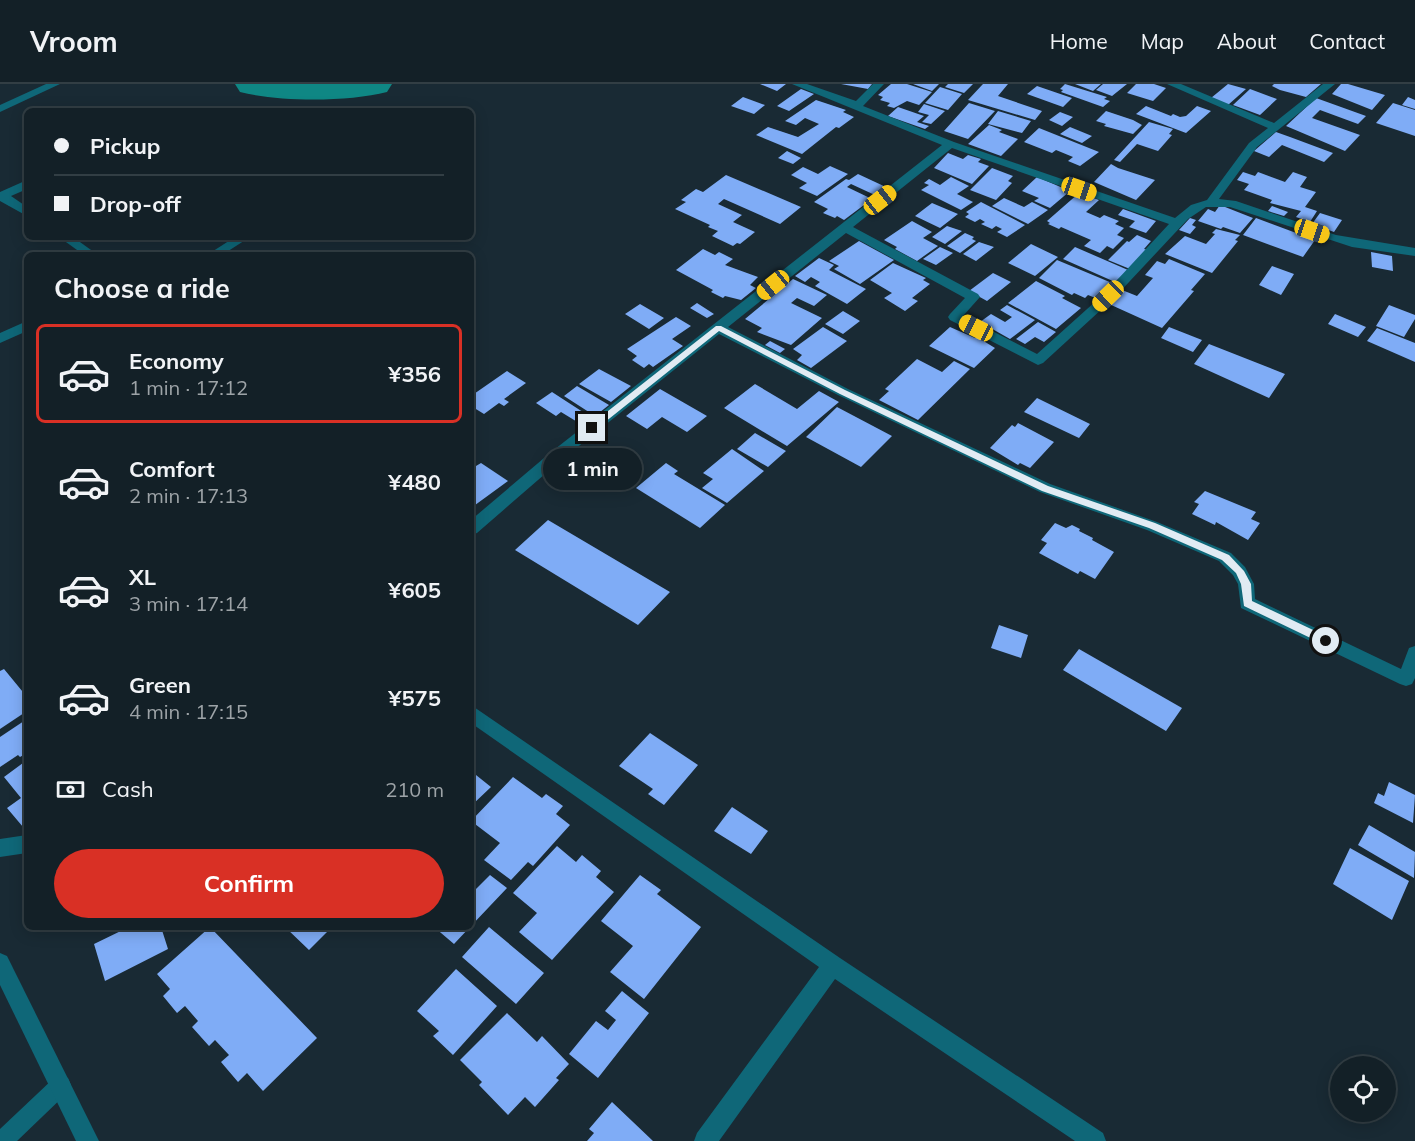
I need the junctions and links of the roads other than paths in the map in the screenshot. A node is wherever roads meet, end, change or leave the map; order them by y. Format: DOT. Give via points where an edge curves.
graph roads {
  1 [pos="55,84"];
  2 [pos="797,84"];
  3 [pos="879,84"];
  4 [pos="1172,84"];
  5 [pos="1330,84"];
  6 [pos="858,105"];
  7 [pos="0,109"];
  8 [pos="1275,128"];
  9 [pos="950,144"];
  10 [pos="24,185"];
  11 [pos="1,196"];
  12 [pos="1212,201"];
  13 [pos="24,210"];
  14 [pos="1177,223"];
  15 [pos="845,227"];
  16 [pos="69,240"];
  17 [pos="239,240"];
  18 [pos="87,252"];
  19 [pos="218,252"];
  20 [pos="1415,252"];
  21 [pos="24,327"];
  22 [pos="719,327"];
  23 [pos="0,339"];
  24 [pos="474,526"];
  25 [pos="1415,653"];
  26 [pos="474,715"];
  27 [pos="24,844"];
  28 [pos="0,848"];
  29 [pos="0,963"];
  30 [pos="833,965"];
  31 [pos="61,1085"];
  32 [pos="2,1141"];
  33 [pos="88,1141"];
  34 [pos="705,1141"];
  35 [pos="1095,1141"];
  1 -- 7 [label="street"];
  2 -- 6 [label="street"];
  3 -- 6 [label="street"];
  4 -- 8 [label="street"];
  5 -- 8 [label="street"];
  6 -- 9 [label="street" via="855,107"];
  8 -- 12 [label="street" via="1244,154"];
  9 -- 14 [label="street"];
  9 -- 15 [label="street"];
  10 -- 11 [label="street"];
  11 -- 13 [label="street"];
  12 -- 14 [label="street" via="1186,213"];
  12 -- 20 [label="street" via="1352,243"];
  14 -- 15 [label="street" via="1153,252 1038,360 955,317 974,297"];
  15 -- 22 [label="street"];
  16 -- 18 [label="street"];
  17 -- 19 [label="street"];
  21 -- 23 [label="street"];
  22 -- 24 [label="street"];
  22 -- 25 [label="street" via="863,402 1045,488 1225,557 1246,584 1247,603 1406,679"];
  26 -- 30 [label="street"];
  27 -- 28 [label="street"];
  29 -- 31 [label="street"];
  30 -- 34 [label="street"];
  30 -- 35 [label="street"];
  31 -- 32 [label="lane"];
  31 -- 33 [label="street"];
}
